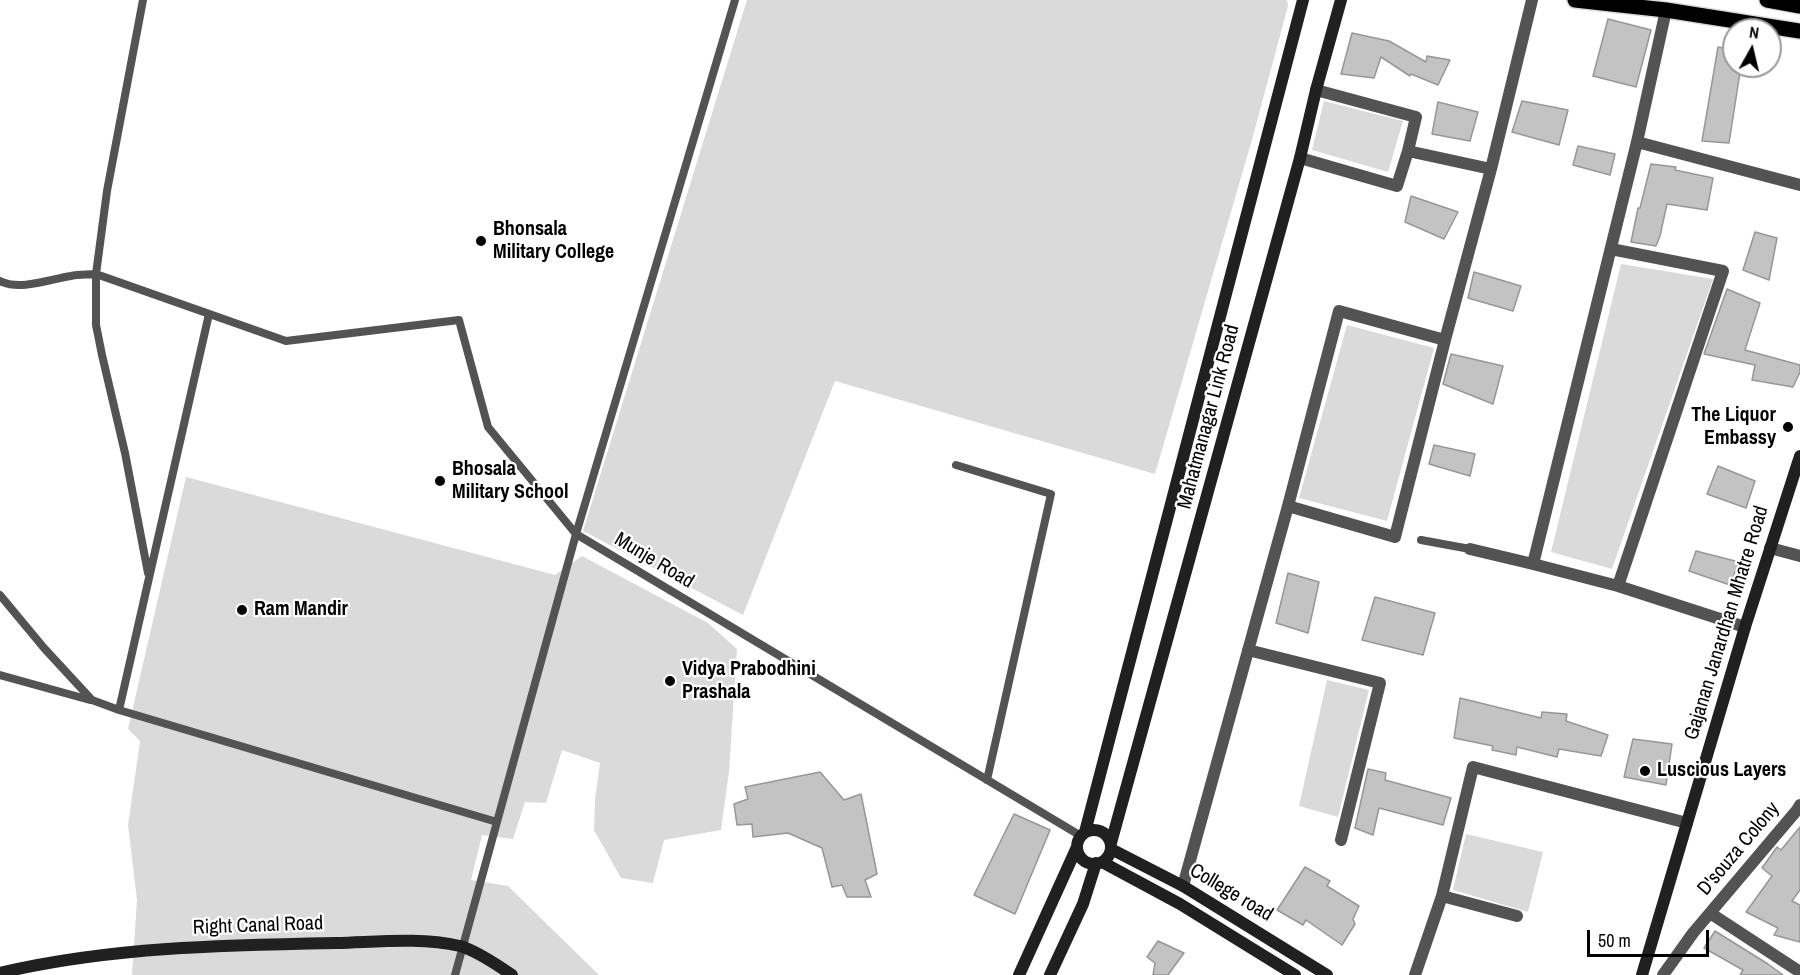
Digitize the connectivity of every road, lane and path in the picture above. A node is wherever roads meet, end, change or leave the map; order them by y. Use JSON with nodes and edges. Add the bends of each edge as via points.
{"nodes":[{"id":1,"x":143,"y":0,"type":"edge"},
{"id":2,"x":735,"y":0,"type":"edge"},
{"id":3,"x":1304,"y":0,"type":"edge"},
{"id":4,"x":1341,"y":0,"type":"edge"},
{"id":5,"x":1532,"y":0,"type":"edge"},
{"id":6,"x":1575,"y":0,"type":"edge"},
{"id":7,"x":1767,"y":0,"type":"edge"},
{"id":8,"x":1800,"y":6,"type":"edge"},
{"id":9,"x":1666,"y":10,"type":"junction"},
{"id":10,"x":1800,"y":31,"type":"edge"},
{"id":11,"x":1316,"y":90,"type":"junction"},
{"id":12,"x":1637,"y":142,"type":"junction"},
{"id":13,"x":1408,"y":151,"type":"junction"},
{"id":14,"x":1300,"y":158,"type":"junction"},
{"id":15,"x":1491,"y":169,"type":"junction"},
{"id":16,"x":1800,"y":185,"type":"edge"},
{"id":17,"x":1611,"y":249,"type":"junction"},
{"id":18,"x":96,"y":274,"type":"junction"},
{"id":19,"x":0,"y":281,"type":"edge"},
{"id":20,"x":209,"y":314,"type":"junction"},
{"id":21,"x":1445,"y":340,"type":"junction"},
{"id":22,"x":1800,"y":456,"type":"edge"},
{"id":23,"x":956,"y":465,"type":"dead end"},
{"id":24,"x":1288,"y":506,"type":"junction"},
{"id":25,"x":576,"y":534,"type":"junction"},
{"id":26,"x":1421,"y":540,"type":"dead end"},
{"id":27,"x":1770,"y":548,"type":"junction"},
{"id":28,"x":1470,"y":549,"type":"joint"},
{"id":29,"x":1800,"y":556,"type":"edge"},
{"id":30,"x":1533,"y":564,"type":"junction"},
{"id":31,"x":149,"y":578,"type":"junction"},
{"id":32,"x":1618,"y":586,"type":"junction"},
{"id":33,"x":0,"y":596,"type":"edge"},
{"id":34,"x":1745,"y":627,"type":"junction"},
{"id":35,"x":1248,"y":650,"type":"junction"},
{"id":36,"x":0,"y":675,"type":"edge"},
{"id":37,"x":92,"y":700,"type":"junction"},
{"id":38,"x":119,"y":710,"type":"junction"},
{"id":39,"x":987,"y":780,"type":"junction"},
{"id":40,"x":1800,"y":805,"type":"edge"},
{"id":41,"x":497,"y":822,"type":"junction"},
{"id":42,"x":1687,"y":823,"type":"junction"},
{"id":43,"x":1081,"y":838,"type":"junction"},
{"id":44,"x":1341,"y":840,"type":"dead end"},
{"id":45,"x":1111,"y":846,"type":"junction"},
{"id":46,"x":1099,"y":863,"type":"junction"},
{"id":47,"x":1184,"y":886,"type":"junction"},
{"id":48,"x":1442,"y":896,"type":"junction"},
{"id":49,"x":1710,"y":913,"type":"junction"},
{"id":50,"x":1517,"y":916,"type":"dead end"},
{"id":51,"x":463,"y":947,"type":"junction"},
{"id":52,"x":1800,"y":972,"type":"edge"},
{"id":53,"x":0,"y":973,"type":"edge"},
{"id":54,"x":455,"y":975,"type":"edge"},
{"id":55,"x":512,"y":975,"type":"edge"},
{"id":56,"x":1019,"y":975,"type":"edge"},
{"id":57,"x":1050,"y":975,"type":"edge"},
{"id":58,"x":1295,"y":975,"type":"edge"},
{"id":59,"x":1327,"y":975,"type":"edge"},
{"id":60,"x":1415,"y":975,"type":"edge"},
{"id":61,"x":1642,"y":975,"type":"edge"},
{"id":62,"x":1663,"y":975,"type":"edge"}],
"edges":[{"from":1,"to":18,"type":"lane","via":[[107,191]]},
{"from":2,"to":25,"type":"lane"},
{"from":3,"to":43,"type":"main road","name":"Mahatmanagar Link Road"},
{"from":4,"to":11,"type":"main road","name":"Mahatmanagar Link Road"},
{"from":5,"to":15,"type":"street"},
{"from":6,"to":9,"type":"main road"},
{"from":7,"to":8,"type":"main road"},
{"from":9,"to":10,"type":"main road"},
{"from":9,"to":12,"type":"street"},
{"from":11,"to":13,"type":"street","via":[[1416,117]]},
{"from":11,"to":14,"type":"main road","name":"Mahatmanagar Link Road"},
{"from":12,"to":16,"type":"street"},
{"from":12,"to":17,"type":"street"},
{"from":13,"to":14,"type":"street","via":[[1397,186]]},
{"from":13,"to":15,"type":"street"},
{"from":14,"to":45,"type":"main road","name":"Mahatmanagar Link Road"},
{"from":15,"to":21,"type":"street"},
{"from":17,"to":30,"type":"street"},
{"from":17,"to":32,"type":"street","via":[[1724,271]]},
{"from":18,"to":19,"type":"lane","via":[[72,275],[44,283]]},
{"from":18,"to":20,"type":"lane"},
{"from":18,"to":31,"type":"lane","via":[[96,325]]},
{"from":20,"to":25,"type":"lane","name":"Munje Road","via":[[286,341],[459,320],[488,427]]},
{"from":20,"to":31,"type":"lane"},
{"from":21,"to":24,"type":"street","via":[[1339,311]]},
{"from":21,"to":24,"type":"street","via":[[1395,537]]},
{"from":22,"to":27,"type":"main road","name":"Gajanan Janardhan Mhatre Road"},
{"from":23,"to":39,"type":"lane","via":[[1051,494]]},
{"from":24,"to":35,"type":"street"},
{"from":25,"to":39,"type":"lane","name":"Munje Road"},
{"from":25,"to":41,"type":"lane"},
{"from":26,"to":28,"type":"lane"},
{"from":27,"to":29,"type":"street"},
{"from":27,"to":34,"type":"main road","name":"Gajanan Janardhan Mhatre Road"},
{"from":28,"to":30,"type":"street"},
{"from":30,"to":32,"type":"street"},
{"from":31,"to":38,"type":"lane"},
{"from":32,"to":34,"type":"street"},
{"from":33,"to":37,"type":"lane"},
{"from":34,"to":42,"type":"main road","name":"Gajanan Janardhan Mhatre Road"},
{"from":35,"to":44,"type":"street","via":[[1380,683]]},
{"from":35,"to":47,"type":"street"},
{"from":36,"to":37,"type":"lane"},
{"from":37,"to":38,"type":"lane"},
{"from":38,"to":41,"type":"lane"},
{"from":39,"to":43,"type":"lane","name":"Munje Road"},
{"from":40,"to":49,"type":"street","name":"D'souza Colony"},
{"from":41,"to":51,"type":"lane"},
{"from":42,"to":48,"type":"street","via":[[1473,768]]},
{"from":42,"to":61,"type":"main road","name":"Gajanan Janardhan Mhatre Road"},
{"from":43,"to":45,"type":"main road","via":[[1090,830],[1101,831]]},
{"from":43,"to":46,"type":"main road","via":[[1081,857]]},
{"from":43,"to":56,"type":"main road","name":"Mahatmanagar Link Road"},
{"from":45,"to":46,"type":"main road","via":[[1107,858]]},
{"from":45,"to":47,"type":"main road","name":"College road"},
{"from":46,"to":57,"type":"main road"},
{"from":46,"to":58,"type":"main road","name":"College road","via":[[1180,904]]},
{"from":47,"to":59,"type":"main road","name":"College road"},
{"from":48,"to":50,"type":"street"},
{"from":48,"to":60,"type":"street"},
{"from":49,"to":52,"type":"street"},
{"from":49,"to":62,"type":"street","name":"D'souza Colony"},
{"from":51,"to":53,"type":"main road","name":"Right Canal Road","via":[[432,941],[190,948],[132,952]]},
{"from":51,"to":54,"type":"lane"},
{"from":51,"to":55,"type":"main road","name":"Right Canal Road"}]}
